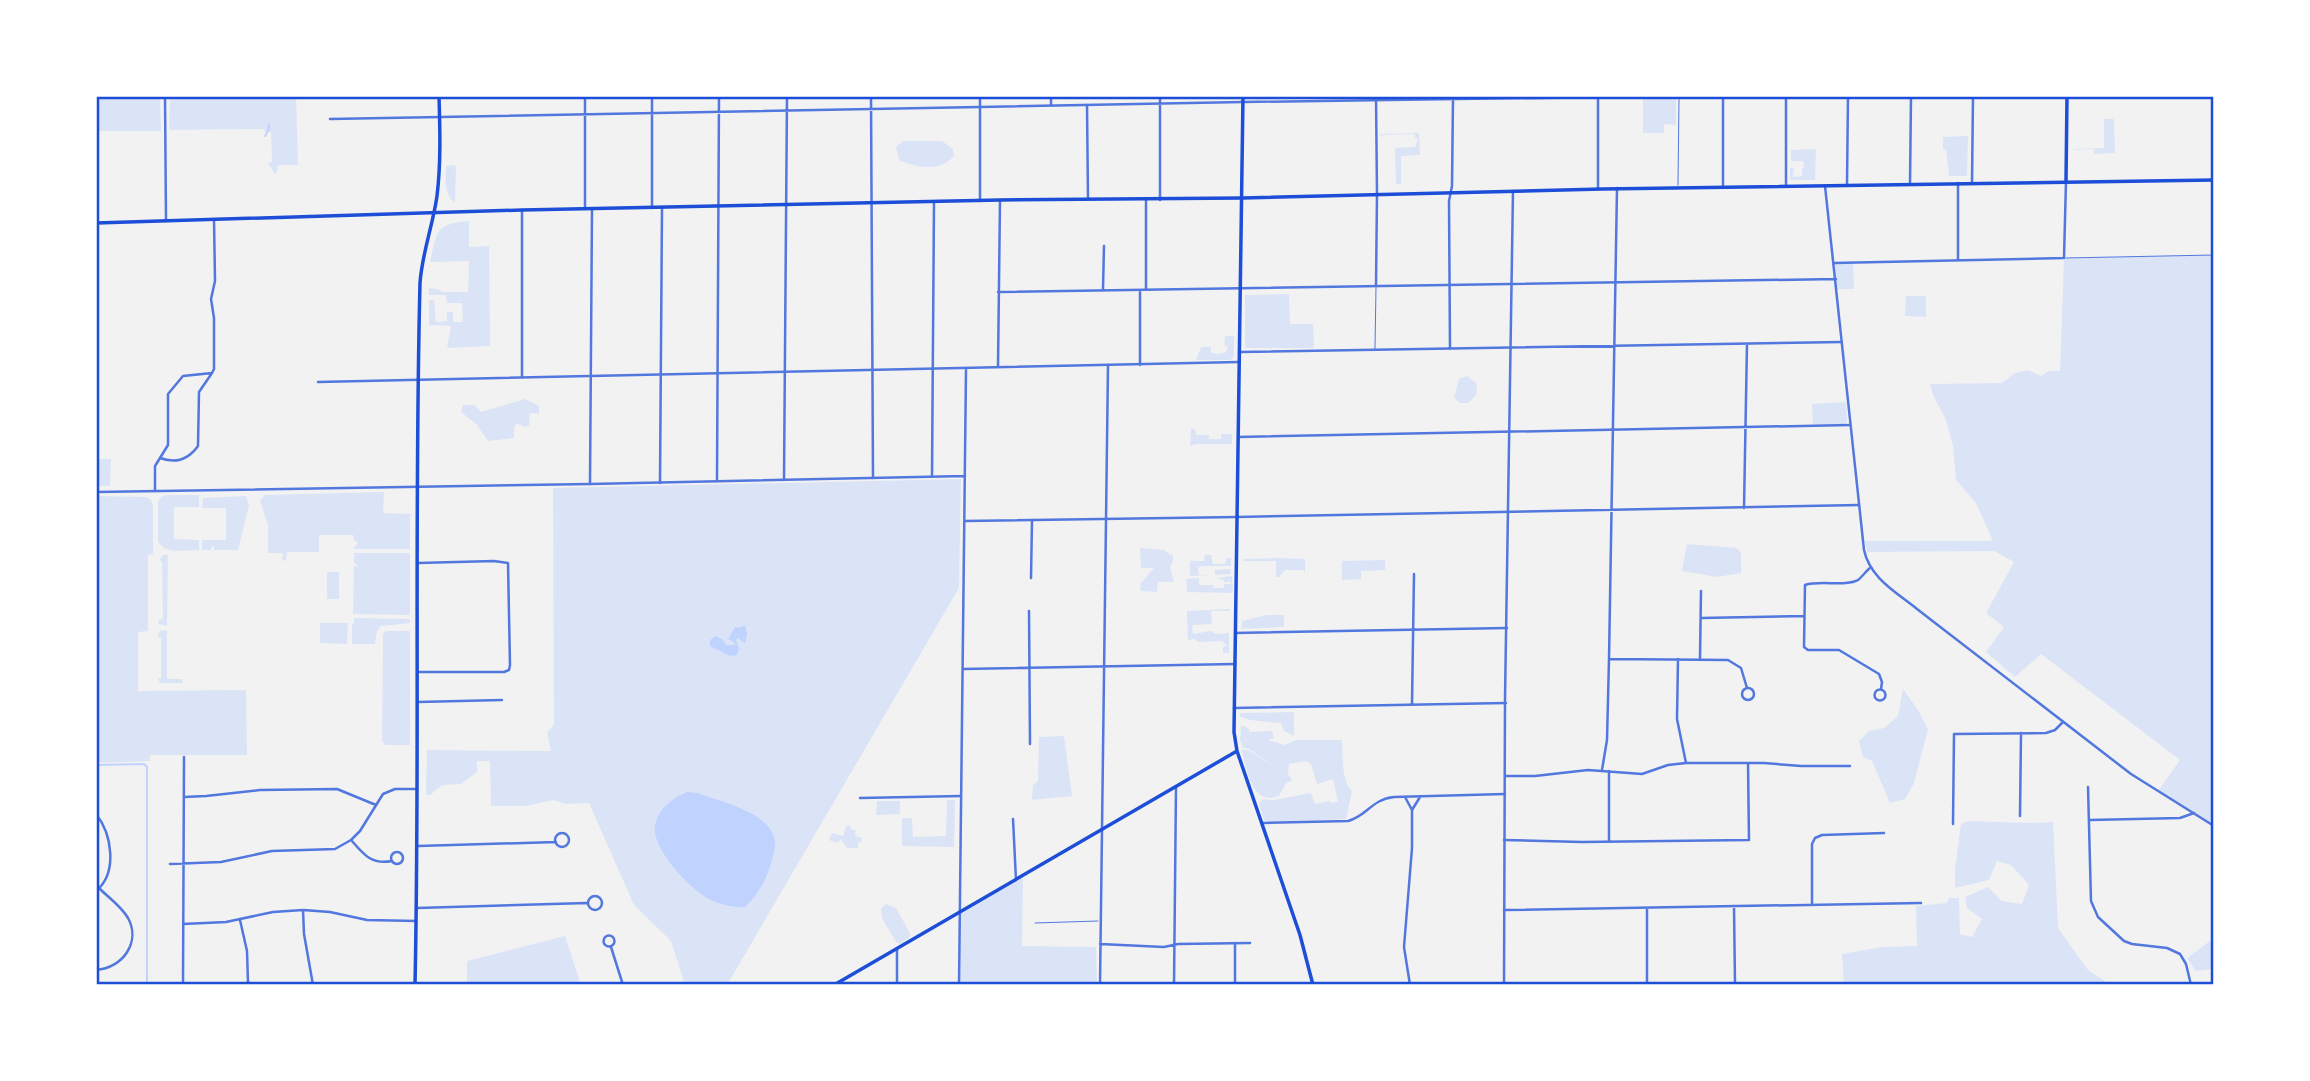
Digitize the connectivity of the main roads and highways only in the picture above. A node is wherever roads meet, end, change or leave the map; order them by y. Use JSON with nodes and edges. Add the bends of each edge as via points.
{"nodes":[{"id":1,"x":439,"y":96,"type":"edge"},
{"id":2,"x":2067,"y":96,"type":"edge"},
{"id":3,"x":1243,"y":99,"type":"edge"},
{"id":4,"x":2214,"y":180,"type":"edge"},
{"id":5,"x":2066,"y":181,"type":"junction"},
{"id":6,"x":1242,"y":198,"type":"junction"},
{"id":7,"x":433,"y":214,"type":"junction"},
{"id":8,"x":96,"y":223,"type":"edge"},
{"id":9,"x":1237,"y":751,"type":"junction"},
{"id":10,"x":415,"y":985,"type":"edge"},
{"id":11,"x":834,"y":985,"type":"edge"},
{"id":12,"x":1313,"y":985,"type":"edge"}],
"edges":[{"from":1,"to":7,"type":"main road","via":[[440,164]]},
{"from":2,"to":5,"type":"main road"},
{"from":3,"to":6,"type":"main road"},
{"from":4,"to":5,"type":"main road"},
{"from":5,"to":6,"type":"main road"},
{"from":6,"to":7,"type":"main road"},
{"from":6,"to":9,"type":"main road"},
{"from":7,"to":8,"type":"main road"},
{"from":7,"to":10,"type":"main road","via":[[421,268],[417,380]]},
{"from":9,"to":11,"type":"main road"},
{"from":9,"to":12,"type":"main road"}]}
